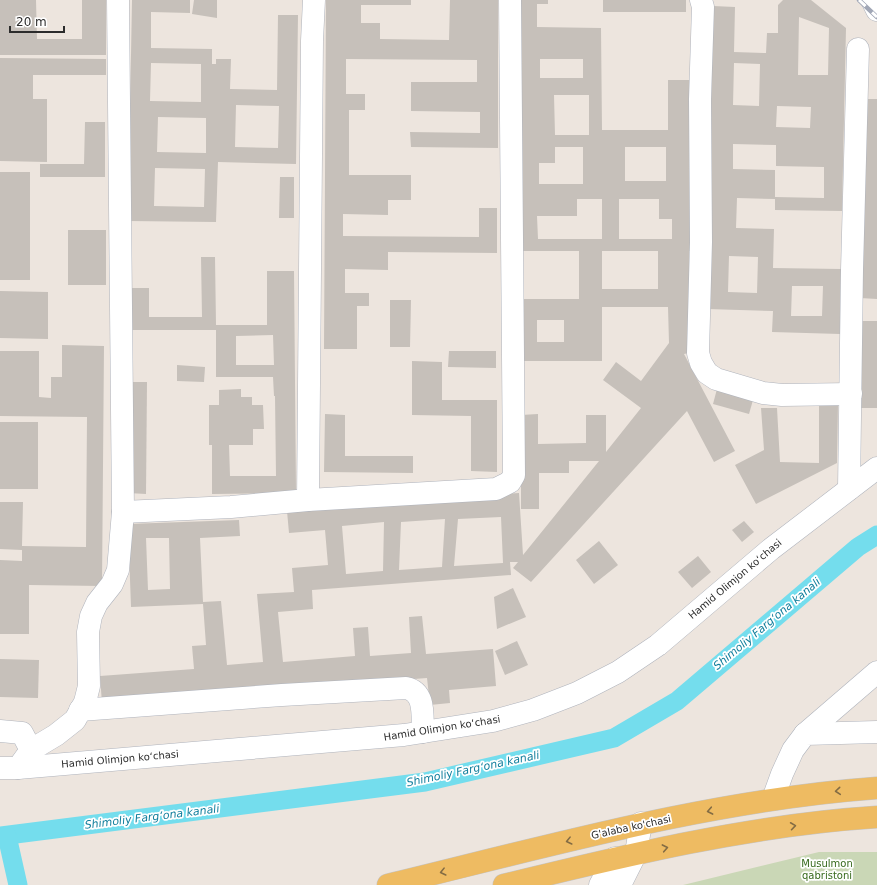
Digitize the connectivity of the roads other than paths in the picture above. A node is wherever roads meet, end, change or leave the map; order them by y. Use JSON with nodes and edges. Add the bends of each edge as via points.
{"nodes":[{"id":1,"x":118,"y":0,"type":"edge"},
{"id":2,"x":314,"y":0,"type":"edge"},
{"id":3,"x":510,"y":0,"type":"edge"},
{"id":4,"x":701,"y":0,"type":"edge"},
{"id":5,"x":872,"y":0,"type":"edge"},
{"id":6,"x":877,"y":10,"type":"edge"},
{"id":7,"x":858,"y":49,"type":"dead end"},
{"id":8,"x":851,"y":394,"type":"junction"},
{"id":9,"x":877,"y":468,"type":"edge"},
{"id":10,"x":849,"y":489,"type":"junction"},
{"id":11,"x":308,"y":500,"type":"junction"},
{"id":12,"x":123,"y":512,"type":"junction"},
{"id":13,"x":877,"y":672,"type":"edge"},
{"id":14,"x":80,"y":710,"type":"junction"},
{"id":15,"x":0,"y":731,"type":"edge"},
{"id":16,"x":423,"y":732,"type":"junction"},
{"id":17,"x":877,"y":732,"type":"edge"},
{"id":18,"x":805,"y":734,"type":"junction"},
{"id":19,"x":31,"y":750,"type":"junction"},
{"id":20,"x":9,"y":768,"type":"edge"},
{"id":21,"x":877,"y":788,"type":"edge"},
{"id":22,"x":773,"y":799,"type":"junction"},
{"id":23,"x":877,"y":817,"type":"edge"},
{"id":24,"x":641,"y":823,"type":"junction"},
{"id":25,"x":636,"y":853,"type":"junction"},
{"id":26,"x":614,"y":858,"type":"junction"},
{"id":27,"x":388,"y":885,"type":"edge"},
{"id":28,"x":504,"y":885,"type":"edge"},
{"id":29,"x":600,"y":885,"type":"edge"},
{"id":30,"x":620,"y":885,"type":"edge"}],
"edges":[{"from":1,"to":12,"type":"street"},
{"from":2,"to":11,"type":"street"},
{"from":3,"to":11,"type":"street","via":[[514,475],[510,482],[496,489]]},
{"from":4,"to":8,"type":"street","via":[[703,7],[698,353],[701,363],[716,379],[763,393]]},
{"from":5,"to":6,"type":"street"},
{"from":7,"to":8,"type":"street"},
{"from":8,"to":10,"type":"street"},
{"from":9,"to":10,"type":"street","name":"Hamid Olimjon koʻchasi"},
{"from":10,"to":16,"type":"street","name":"Hamid Olimjon koʻchasi","via":[[771,549],[658,645],[618,672],[577,693],[533,710],[493,721]]},
{"from":11,"to":12,"type":"street"},
{"from":12,"to":14,"type":"street","via":[[118,570],[91,616],[88,632],[89,686]]},
{"from":13,"to":18,"type":"street"},
{"from":14,"to":16,"type":"street","via":[[406,688],[414,689],[421,701]]},
{"from":14,"to":19,"type":"street","via":[[75,720]]},
{"from":15,"to":19,"type":"street","via":[[22,732]]},
{"from":16,"to":20,"type":"street","name":"Hamid Olimjon koʻchasi"},
{"from":17,"to":18,"type":"street"},
{"from":18,"to":22,"type":"street","via":[[793,750]]},
{"from":19,"to":20,"type":"street"},
{"from":21,"to":22,"type":"main road","name":"G'alaba ko'chasi","one_way":true},
{"from":22,"to":24,"type":"main road","name":"G'alaba ko'chasi","one_way":true},
{"from":25,"to":23,"type":"main road","one_way":true,"via":[[749,832]]},
{"from":24,"to":25,"type":"street"},
{"from":24,"to":27,"type":"main road","name":"G'alaba ko'chasi","one_way":true},
{"from":25,"to":26,"type":"main road"},
{"from":25,"to":30,"type":"street"},
{"from":26,"to":28,"type":"main road"},
{"from":26,"to":29,"type":"street"}]}
